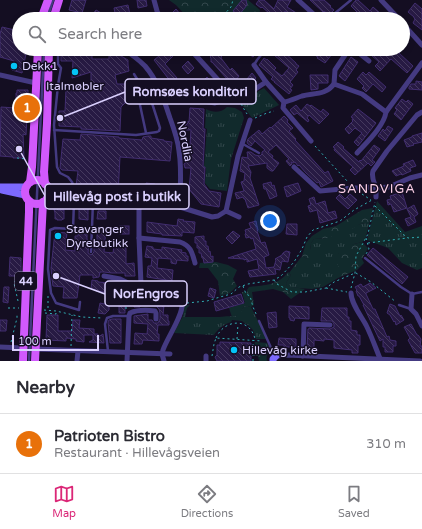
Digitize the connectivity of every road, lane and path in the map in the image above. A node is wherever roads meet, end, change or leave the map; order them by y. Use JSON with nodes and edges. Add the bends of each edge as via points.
{"nodes":[{"id":1,"x":48,"y":0,"type":"edge"},
{"id":2,"x":53,"y":0,"type":"edge"},
{"id":3,"x":59,"y":0,"type":"edge"},
{"id":4,"x":154,"y":0,"type":"edge"},
{"id":5,"x":233,"y":0,"type":"edge"},
{"id":6,"x":298,"y":0,"type":"edge"},
{"id":7,"x":351,"y":0,"type":"edge"},
{"id":8,"x":381,"y":0,"type":"edge"},
{"id":9,"x":44,"y":12,"type":"edge"},
{"id":10,"x":49,"y":12,"type":"edge"},
{"id":11,"x":60,"y":12,"type":"edge"},
{"id":12,"x":157,"y":12,"type":"edge"},
{"id":13,"x":226,"y":12,"type":"edge"},
{"id":14,"x":311,"y":12,"type":"edge"},
{"id":15,"x":336,"y":12,"type":"edge"},
{"id":16,"x":392,"y":12,"type":"edge"},
{"id":17,"x":410,"y":32,"type":"edge"},
{"id":18,"x":422,"y":45,"type":"edge"},
{"id":19,"x":38,"y":56,"type":"edge"},
{"id":20,"x":44,"y":56,"type":"edge"},
{"id":21,"x":49,"y":56,"type":"edge"},
{"id":22,"x":58,"y":56,"type":"edge"},
{"id":23,"x":133,"y":56,"type":"edge"},
{"id":24,"x":197,"y":56,"type":"edge"},
{"id":25,"x":260,"y":56,"type":"edge"},
{"id":26,"x":344,"y":56,"type":"edge"},
{"id":27,"x":363,"y":56,"type":"edge"},
{"id":28,"x":369,"y":61,"type":"dead end"},
{"id":29,"x":422,"y":63,"type":"edge"},
{"id":30,"x":254,"y":65,"type":"joint"},
{"id":31,"x":134,"y":74,"type":"dead end"},
{"id":32,"x":0,"y":75,"type":"edge"},
{"id":33,"x":266,"y":82,"type":"junction"},
{"id":34,"x":36,"y":83,"type":"junction"},
{"id":35,"x":334,"y":84,"type":"junction"},
{"id":36,"x":48,"y":85,"type":"junction"},
{"id":37,"x":58,"y":85,"type":"junction"},
{"id":38,"x":229,"y":93,"type":"junction"},
{"id":39,"x":149,"y":98,"type":"junction"},
{"id":40,"x":236,"y":99,"type":"junction"},
{"id":41,"x":165,"y":101,"type":"junction"},
{"id":42,"x":284,"y":102,"type":"junction"},
{"id":43,"x":274,"y":111,"type":"dead end"},
{"id":44,"x":386,"y":112,"type":"junction"},
{"id":45,"x":422,"y":112,"type":"edge"},
{"id":46,"x":250,"y":120,"type":"junction"},
{"id":47,"x":54,"y":130,"type":"junction"},
{"id":48,"x":146,"y":133,"type":"junction"},
{"id":49,"x":311,"y":141,"type":"joint"},
{"id":50,"x":242,"y":144,"type":"junction"},
{"id":51,"x":259,"y":153,"type":"dead end"},
{"id":52,"x":357,"y":154,"type":"dead end"},
{"id":53,"x":17,"y":158,"type":"dead end"},
{"id":54,"x":28,"y":160,"type":"dead end"},
{"id":55,"x":294,"y":167,"type":"dead end"},
{"id":56,"x":422,"y":175,"type":"edge"},
{"id":57,"x":47,"y":186,"type":"junction"},
{"id":58,"x":354,"y":188,"type":"junction"},
{"id":59,"x":376,"y":188,"type":"junction"},
{"id":60,"x":0,"y":189,"type":"edge"},
{"id":61,"x":34,"y":194,"type":"junction"},
{"id":62,"x":374,"y":199,"type":"junction"},
{"id":63,"x":75,"y":200,"type":"junction"},
{"id":64,"x":93,"y":201,"type":"junction"},
{"id":65,"x":139,"y":203,"type":"junction"},
{"id":66,"x":375,"y":206,"type":"junction"},
{"id":67,"x":180,"y":207,"type":"junction"},
{"id":68,"x":226,"y":212,"type":"junction"},
{"id":69,"x":239,"y":217,"type":"dead end"},
{"id":70,"x":422,"y":236,"type":"edge"},
{"id":71,"x":139,"y":238,"type":"junction"},
{"id":72,"x":366,"y":238,"type":"junction"},
{"id":73,"x":408,"y":238,"type":"junction"},
{"id":74,"x":368,"y":243,"type":"junction"},
{"id":75,"x":91,"y":252,"type":"dead end"},
{"id":76,"x":365,"y":258,"type":"joint"},
{"id":77,"x":195,"y":263,"type":"dead end"},
{"id":78,"x":43,"y":268,"type":"junction"},
{"id":79,"x":355,"y":273,"type":"junction"},
{"id":80,"x":104,"y":276,"type":"dead end"},
{"id":81,"x":22,"y":280,"type":"dead end"},
{"id":82,"x":274,"y":280,"type":"junction"},
{"id":83,"x":127,"y":283,"type":"junction"},
{"id":84,"x":141,"y":284,"type":"junction"},
{"id":85,"x":243,"y":286,"type":"junction"},
{"id":86,"x":326,"y":288,"type":"junction"},
{"id":87,"x":422,"y":292,"type":"edge"},
{"id":88,"x":351,"y":293,"type":"junction"},
{"id":89,"x":412,"y":294,"type":"junction"},
{"id":90,"x":80,"y":302,"type":"dead end"},
{"id":91,"x":182,"y":304,"type":"junction"},
{"id":92,"x":399,"y":305,"type":"joint"},
{"id":93,"x":8,"y":308,"type":"dead end"},
{"id":94,"x":411,"y":309,"type":"junction"},
{"id":95,"x":44,"y":310,"type":"dead end"},
{"id":96,"x":56,"y":311,"type":"junction"},
{"id":97,"x":17,"y":313,"type":"dead end"},
{"id":98,"x":41,"y":313,"type":"dead end"},
{"id":99,"x":72,"y":314,"type":"junction"},
{"id":100,"x":129,"y":315,"type":"junction"},
{"id":101,"x":107,"y":318,"type":"junction"},
{"id":102,"x":156,"y":319,"type":"dead end"},
{"id":103,"x":259,"y":321,"type":"joint"},
{"id":104,"x":238,"y":323,"type":"junction"},
{"id":105,"x":330,"y":325,"type":"dead end"},
{"id":106,"x":422,"y":326,"type":"edge"},
{"id":107,"x":216,"y":338,"type":"junction"},
{"id":108,"x":237,"y":339,"type":"junction"},
{"id":109,"x":254,"y":340,"type":"junction"},
{"id":110,"x":268,"y":341,"type":"junction"},
{"id":111,"x":11,"y":343,"type":"dead end"},
{"id":112,"x":71,"y":346,"type":"dead end"},
{"id":113,"x":0,"y":347,"type":"edge"},
{"id":114,"x":23,"y":348,"type":"junction"},
{"id":115,"x":36,"y":349,"type":"junction"},
{"id":116,"x":78,"y":351,"type":"junction"},
{"id":117,"x":108,"y":352,"type":"junction"},
{"id":118,"x":128,"y":353,"type":"junction"},
{"id":119,"x":162,"y":354,"type":"junction"},
{"id":120,"x":170,"y":354,"type":"dead end"},
{"id":121,"x":303,"y":356,"type":"junction"},
{"id":122,"x":208,"y":358,"type":"edge"},
{"id":123,"x":274,"y":358,"type":"edge"},
{"id":124,"x":335,"y":359,"type":"edge"},
{"id":125,"x":381,"y":360,"type":"edge"},
{"id":126,"x":23,"y":361,"type":"edge"},
{"id":127,"x":29,"y":361,"type":"edge"},
{"id":128,"x":35,"y":361,"type":"edge"},
{"id":129,"x":77,"y":361,"type":"edge"},
{"id":130,"x":127,"y":361,"type":"edge"},
{"id":131,"x":164,"y":361,"type":"edge"},
{"id":132,"x":253,"y":361,"type":"edge"},
{"id":133,"x":420,"y":361,"type":"edge"}],
"edges":[{"from":1,"to":9,"type":"main road"},
{"from":2,"to":10,"type":"lane"},
{"from":3,"to":11,"type":"main road"},
{"from":4,"to":12,"type":"street"},
{"from":5,"to":13,"type":"path"},
{"from":6,"to":14,"type":"street"},
{"from":7,"to":15,"type":"lane"},
{"from":8,"to":16,"type":"street"},
{"from":17,"to":18,"type":"street"},
{"from":19,"to":34,"type":"main road","number":"44"},
{"from":20,"to":61,"type":"lane"},
{"from":21,"to":36,"type":"main road","number":"44"},
{"from":22,"to":37,"type":"lane","via":[[61,68]]},
{"from":23,"to":41,"type":"street","name":"Nordlia","via":[[145,66]]},
{"from":24,"to":38,"type":"street"},
{"from":25,"to":30,"type":"lane"},
{"from":26,"to":35,"type":"street","via":[[334,70]]},
{"from":27,"to":28,"type":"street"},
{"from":29,"to":44,"type":"street"},
{"from":30,"to":33,"type":"street"},
{"from":31,"to":39,"type":"lane"},
{"from":32,"to":34,"type":"street"},
{"from":33,"to":40,"type":"street"},
{"from":33,"to":42,"type":"street"},
{"from":34,"to":61,"type":"main road","number":"44","via":[[32,167]]},
{"from":35,"to":42,"type":"street","via":[[324,92]]},
{"from":35,"to":44,"type":"street","via":[[362,94]]},
{"from":36,"to":37,"type":"lane"},
{"from":36,"to":57,"type":"main road","number":"44","via":[[44,172]]},
{"from":37,"to":47,"type":"lane"},
{"from":38,"to":40,"type":"street"},
{"from":38,"to":41,"type":"street","via":[[215,103],[183,97]]},
{"from":39,"to":48,"type":"lane","via":[[142,99],[140,105]]},
{"from":39,"to":48,"type":"lane","via":[[160,128],[157,132]]},
{"from":40,"to":46,"type":"path"},
{"from":41,"to":67,"type":"street","name":"Nordlia","via":[[179,151]]},
{"from":42,"to":49,"type":"street","via":[[283,108]]},
{"from":43,"to":46,"type":"path"},
{"from":44,"to":52,"type":"street","via":[[381,124]]},
{"from":45,"to":59,"type":"street","via":[[395,141],[373,171]]},
{"from":46,"to":50,"type":"street"},
{"from":47,"to":48,"type":"lane"},
{"from":47,"to":63,"type":"lane","via":[[57,167],[60,173],[72,182]]},
{"from":49,"to":58,"type":"path"},
{"from":50,"to":51,"type":"lane"},
{"from":50,"to":68,"type":"street"},
{"from":53,"to":54,"type":"path"},
{"from":55,"to":58,"type":"street","via":[[320,191]]},
{"from":56,"to":59,"type":"street","via":[[389,187]]},
{"from":57,"to":61,"type":"main road","via":[[42,181]]},
{"from":57,"to":61,"type":"main road","number":"44","via":[[48,198]]},
{"from":57,"to":63,"type":"street"},
{"from":58,"to":59,"type":"street"},
{"from":58,"to":62,"type":"path","via":[[364,197]]},
{"from":59,"to":62,"type":"street"},
{"from":60,"to":61,"type":"street"},
{"from":61,"to":63,"type":"street","via":[[60,202]]},
{"from":61,"to":78,"type":"main road","number":"44"},
{"from":61,"to":114,"type":"main road","number":"44","via":[[30,212]]},
{"from":61,"to":127,"type":"lane"},
{"from":62,"to":66,"type":"path"},
{"from":62,"to":82,"type":"path","via":[[340,221],[313,230],[294,262]]},
{"from":63,"to":64,"type":"street"},
{"from":63,"to":78,"type":"lane","via":[[73,229],[50,230]]},
{"from":64,"to":65,"type":"street"},
{"from":64,"to":75,"type":"lane"},
{"from":65,"to":67,"type":"street"},
{"from":65,"to":71,"type":"street"},
{"from":66,"to":72,"type":"path"},
{"from":66,"to":73,"type":"path"},
{"from":67,"to":68,"type":"street","via":[[212,217]]},
{"from":68,"to":69,"type":"street"},
{"from":70,"to":73,"type":"path"},
{"from":71,"to":77,"type":"street","via":[[186,244]]},
{"from":71,"to":84,"type":"street"},
{"from":72,"to":74,"type":"path"},
{"from":72,"to":79,"type":"path","via":[[356,256]]},
{"from":73,"to":74,"type":"path"},
{"from":74,"to":76,"type":"path","via":[[369,249]]},
{"from":76,"to":89,"type":"lane"},
{"from":78,"to":90,"type":"lane","via":[[56,303],[79,310]]},
{"from":78,"to":115,"type":"main road","number":"44"},
{"from":79,"to":86,"type":"path"},
{"from":79,"to":88,"type":"path"},
{"from":79,"to":92,"type":"path","via":[[371,282]]},
{"from":80,"to":83,"type":"street"},
{"from":81,"to":93,"type":"path","via":[[14,283],[17,308]]},
{"from":82,"to":85,"type":"path"},
{"from":82,"to":86,"type":"path","via":[[292,292]]},
{"from":83,"to":84,"type":"street"},
{"from":83,"to":100,"type":"path","via":[[126,312]]},
{"from":84,"to":91,"type":"street","via":[[171,287],[178,294]]},
{"from":85,"to":91,"type":"path","via":[[220,298]]},
{"from":85,"to":103,"type":"path","via":[[246,294],[250,296]]},
{"from":86,"to":88,"type":"path"},
{"from":87,"to":89,"type":"lane"},
{"from":88,"to":125,"type":"street","via":[[350,296]]},
{"from":89,"to":94,"type":"street"},
{"from":91,"to":119,"type":"street"},
{"from":92,"to":94,"type":"lane"},
{"from":94,"to":106,"type":"street"},
{"from":95,"to":96,"type":"path"},
{"from":96,"to":98,"type":"path","via":[[56,314]]},
{"from":96,"to":99,"type":"path"},
{"from":97,"to":111,"type":"path"},
{"from":99,"to":101,"type":"path"},
{"from":99,"to":112,"type":"path"},
{"from":100,"to":101,"type":"lane"},
{"from":100,"to":102,"type":"street","via":[[134,311],[155,311]]},
{"from":100,"to":118,"type":"street"},
{"from":101,"to":117,"type":"lane","via":[[105,324]]},
{"from":103,"to":110,"type":"lane"},
{"from":104,"to":107,"type":"path","via":[[225,326]]},
{"from":104,"to":108,"type":"path"},
{"from":104,"to":109,"type":"path","via":[[250,329]]},
{"from":105,"to":121,"type":"street","via":[[304,324]]},
{"from":107,"to":108,"type":"path"},
{"from":107,"to":122,"type":"path"},
{"from":108,"to":109,"type":"path"},
{"from":109,"to":110,"type":"path"},
{"from":109,"to":132,"type":"path"},
{"from":110,"to":123,"type":"lane"},
{"from":113,"to":114,"type":"street"},
{"from":114,"to":126,"type":"main road","number":"44"},
{"from":115,"to":116,"type":"street"},
{"from":115,"to":128,"type":"main road","number":"44"},
{"from":116,"to":117,"type":"street"},
{"from":116,"to":129,"type":"street"},
{"from":117,"to":118,"type":"street"},
{"from":118,"to":119,"type":"street"},
{"from":118,"to":130,"type":"street"},
{"from":119,"to":120,"type":"street"},
{"from":119,"to":131,"type":"street"},
{"from":121,"to":123,"type":"street","via":[[287,355]]},
{"from":121,"to":124,"type":"street"},
{"from":124,"to":125,"type":"street"},
{"from":125,"to":133,"type":"street"}]}
